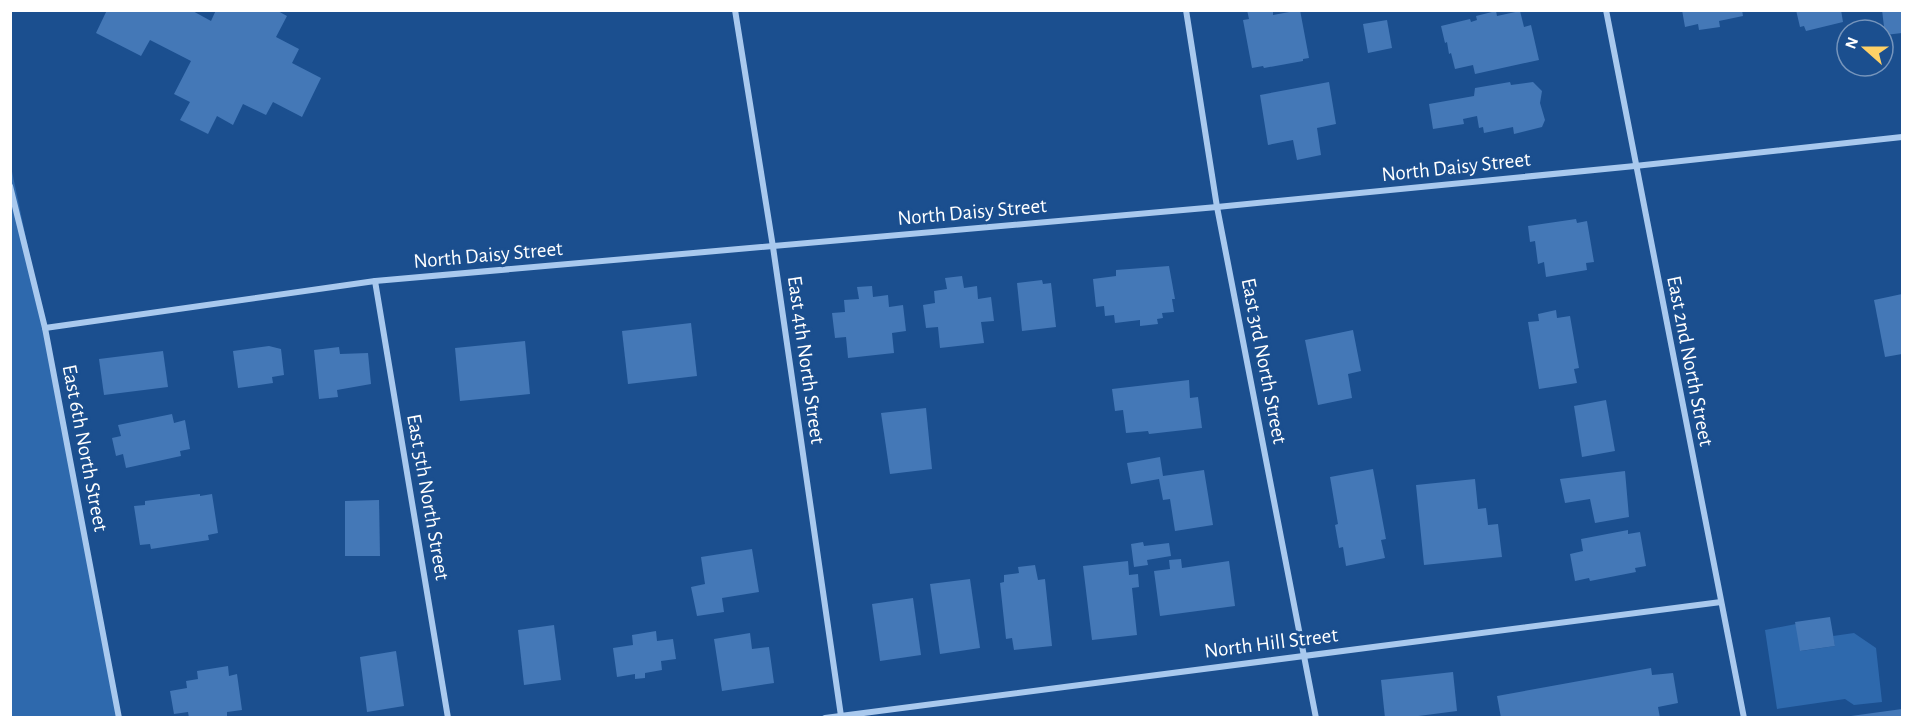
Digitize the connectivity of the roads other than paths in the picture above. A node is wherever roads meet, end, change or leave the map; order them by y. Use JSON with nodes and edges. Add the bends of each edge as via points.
{"nodes":[{"id":1,"x":735,"y":10,"type":"edge"},
{"id":2,"x":1186,"y":10,"type":"edge"},
{"id":3,"x":1606,"y":10,"type":"edge"},
{"id":4,"x":1902,"y":137,"type":"edge"},
{"id":5,"x":1635,"y":166,"type":"junction"},
{"id":6,"x":10,"y":186,"type":"edge"},
{"id":7,"x":1217,"y":207,"type":"junction"},
{"id":8,"x":773,"y":247,"type":"junction"},
{"id":9,"x":375,"y":281,"type":"junction"},
{"id":10,"x":45,"y":328,"type":"junction"},
{"id":11,"x":1721,"y":602,"type":"junction"},
{"id":12,"x":1304,"y":656,"type":"junction"},
{"id":13,"x":841,"y":716,"type":"junction"},
{"id":14,"x":119,"y":717,"type":"edge"},
{"id":15,"x":448,"y":717,"type":"edge"},
{"id":16,"x":825,"y":717,"type":"edge"},
{"id":17,"x":1316,"y":717,"type":"edge"},
{"id":18,"x":1744,"y":717,"type":"edge"}],
"edges":[{"from":1,"to":8,"type":"street","name":"East 4th North Street"},
{"from":2,"to":7,"type":"street","name":"East 3rd North Street"},
{"from":3,"to":5,"type":"street","name":"East 2nd North Street"},
{"from":4,"to":5,"type":"street","name":"North Daisy Street"},
{"from":5,"to":7,"type":"street","name":"North Daisy Street"},
{"from":5,"to":11,"type":"street","name":"East 2nd North Street"},
{"from":6,"to":10,"type":"street","name":"East 6th North Street"},
{"from":7,"to":8,"type":"street","name":"North Daisy Street"},
{"from":7,"to":12,"type":"street","name":"East 3rd North Street"},
{"from":8,"to":9,"type":"street","name":"North Daisy Street"},
{"from":8,"to":13,"type":"street","name":"East 4th North Street"},
{"from":9,"to":10,"type":"street","name":"North Daisy Street"},
{"from":9,"to":15,"type":"street","name":"East 5th North Street"},
{"from":10,"to":14,"type":"street","name":"East 6th North Street"},
{"from":11,"to":12,"type":"street","name":"North Hill Street"},
{"from":11,"to":18,"type":"street","name":"East 2nd North Street"},
{"from":12,"to":13,"type":"street","name":"North Hill Street"},
{"from":12,"to":17,"type":"street","name":"East 3rd North Street"},
{"from":13,"to":16,"type":"street","name":"North Hill Street"}]}
